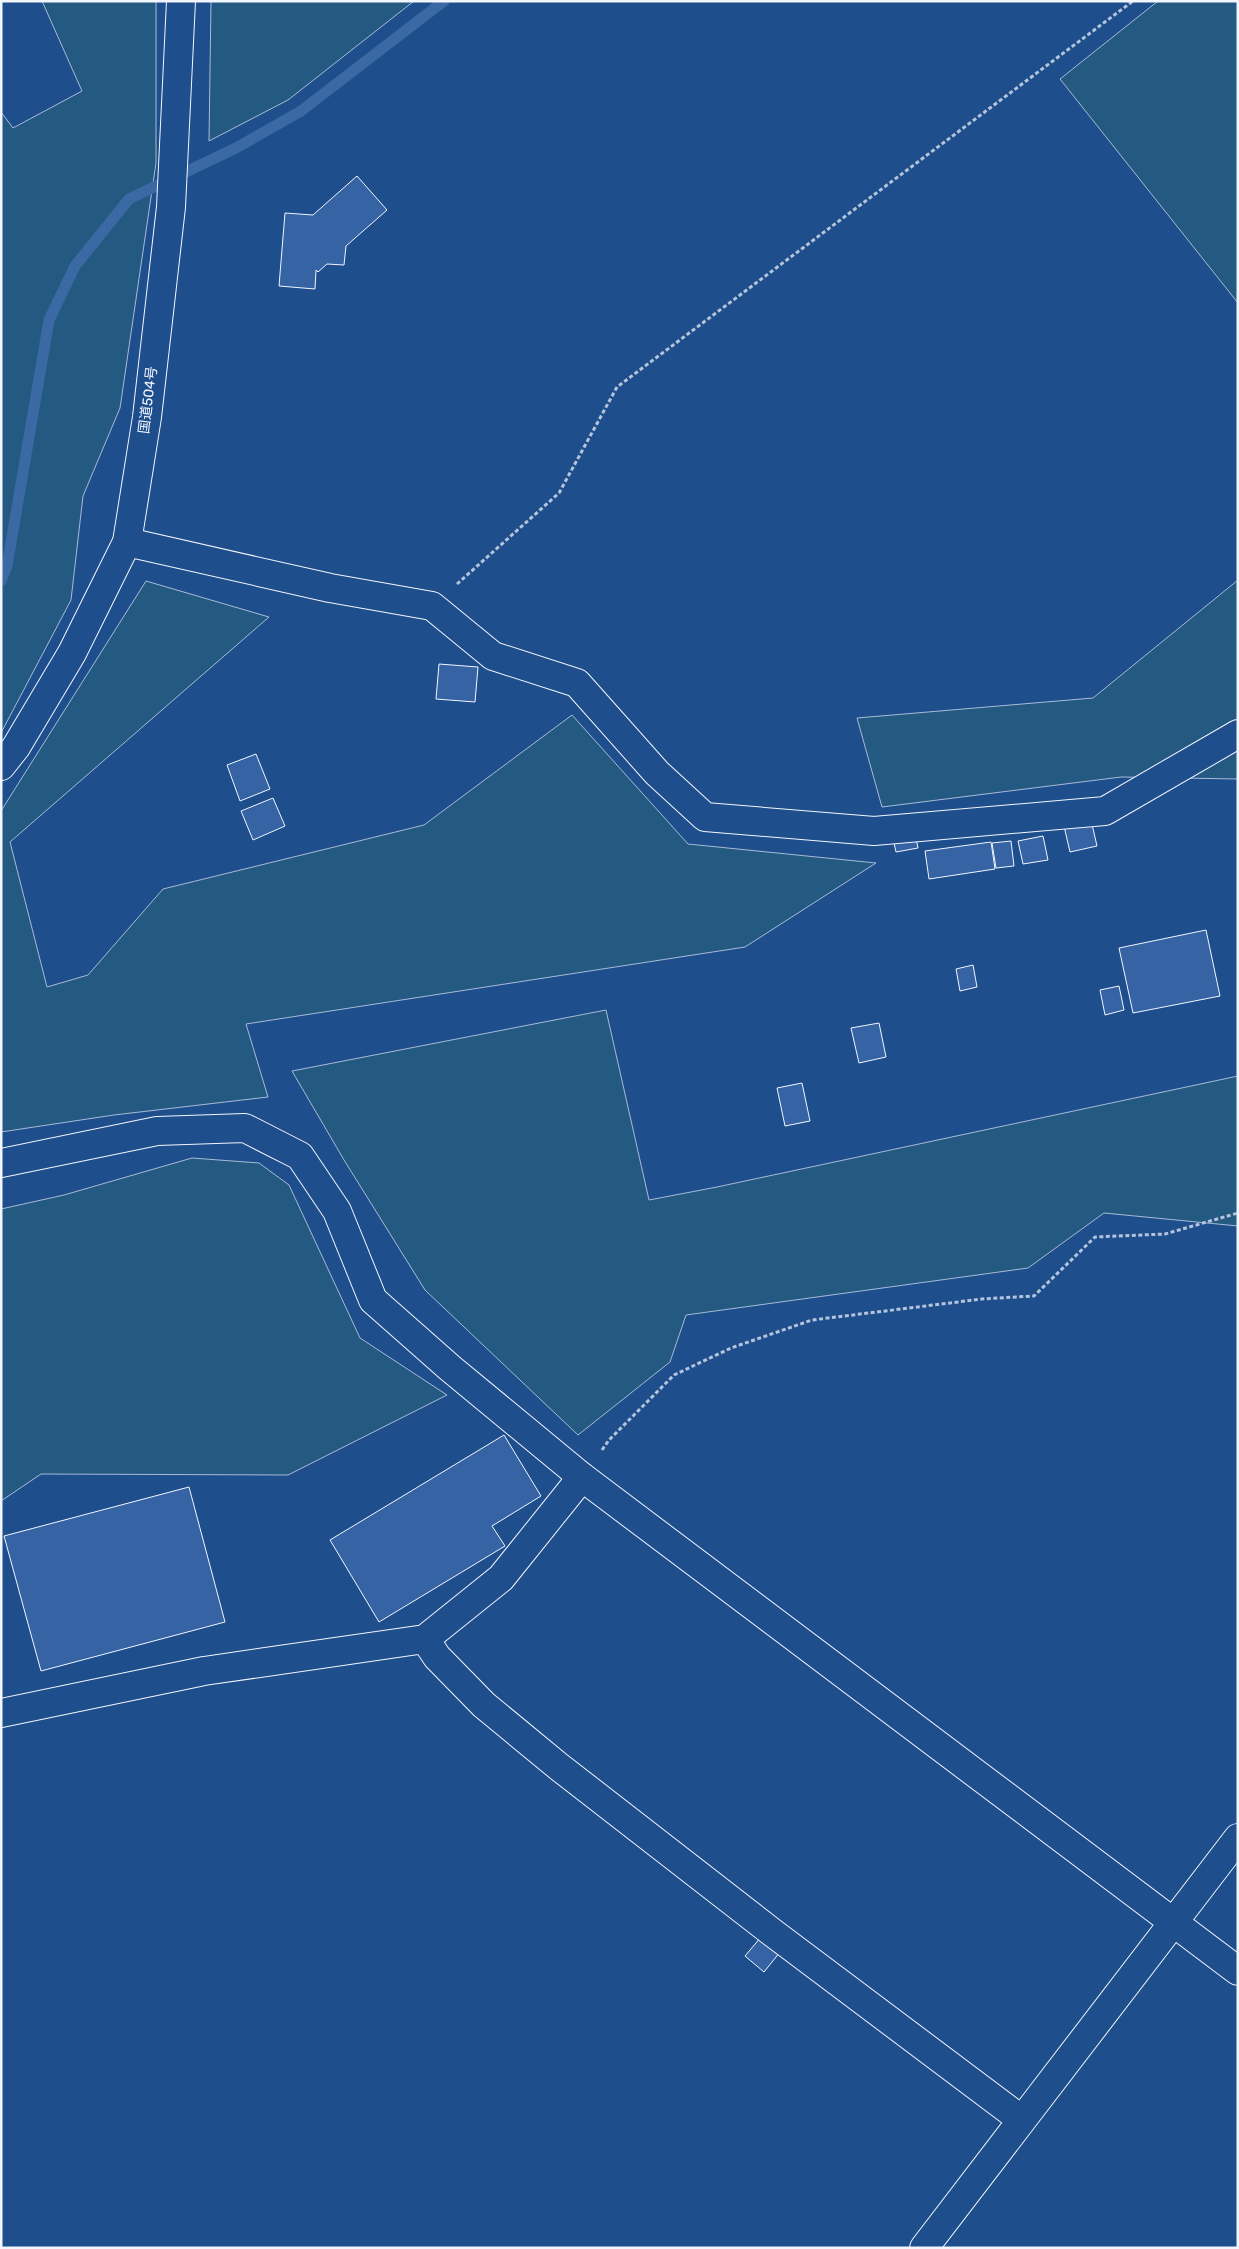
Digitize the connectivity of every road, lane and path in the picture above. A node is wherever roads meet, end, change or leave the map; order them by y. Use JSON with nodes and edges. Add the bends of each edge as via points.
{"nodes":[{"id":1,"x":1133,"y":1,"type":"edge"},
{"id":2,"x":182,"y":2,"type":"edge"},
{"id":3,"x":127,"y":542,"type":"junction"},
{"id":4,"x":432,"y":606,"type":"junction"},
{"id":5,"x":1238,"y":734,"type":"edge"},
{"id":6,"x":1,"y":766,"type":"edge"},
{"id":7,"x":1,"y":1162,"type":"edge"},
{"id":8,"x":1238,"y":1213,"type":"edge"},
{"id":9,"x":582,"y":1477,"type":"junction"},
{"id":10,"x":425,"y":1638,"type":"junction"},
{"id":11,"x":1,"y":1713,"type":"edge"},
{"id":12,"x":1238,"y":1838,"type":"edge"},
{"id":13,"x":1174,"y":1922,"type":"junction"},
{"id":14,"x":1238,"y":1971,"type":"edge"},
{"id":15,"x":1022,"y":2120,"type":"junction"},
{"id":16,"x":924,"y":2248,"type":"edge"}],
"edges":[{"from":1,"to":4,"type":"path","via":[[617,386],[559,493]]},
{"from":2,"to":3,"type":"main road","name":"国道504号","via":[[171,207],[147,417]]},
{"from":3,"to":4,"type":"main road","via":[[330,588]]},
{"from":3,"to":6,"type":"main road","name":"国道504号","via":[[72,653],[16,747]]},
{"from":4,"to":5,"type":"main road","via":[[493,656],[577,683],[657,773],[705,817],[874,831],[1105,812]]},
{"from":7,"to":9,"type":"main road","via":[[157,1131],[245,1128],[300,1156],[337,1211],[373,1300]]},
{"from":8,"to":9,"type":"path","via":[[1165,1234],[1095,1237],[1034,1296],[982,1299],[812,1320],[731,1348],[674,1375],[609,1440]]},
{"from":9,"to":10,"type":"main road","via":[[501,1578]]},
{"from":9,"to":13,"type":"main road"},
{"from":10,"to":11,"type":"main road","via":[[204,1670]]},
{"from":10,"to":15,"type":"main road","via":[[437,1657],[484,1705],[558,1766]]},
{"from":12,"to":13,"type":"main road"},
{"from":13,"to":14,"type":"main road"},
{"from":13,"to":15,"type":"main road"},
{"from":15,"to":16,"type":"main road"}]}
